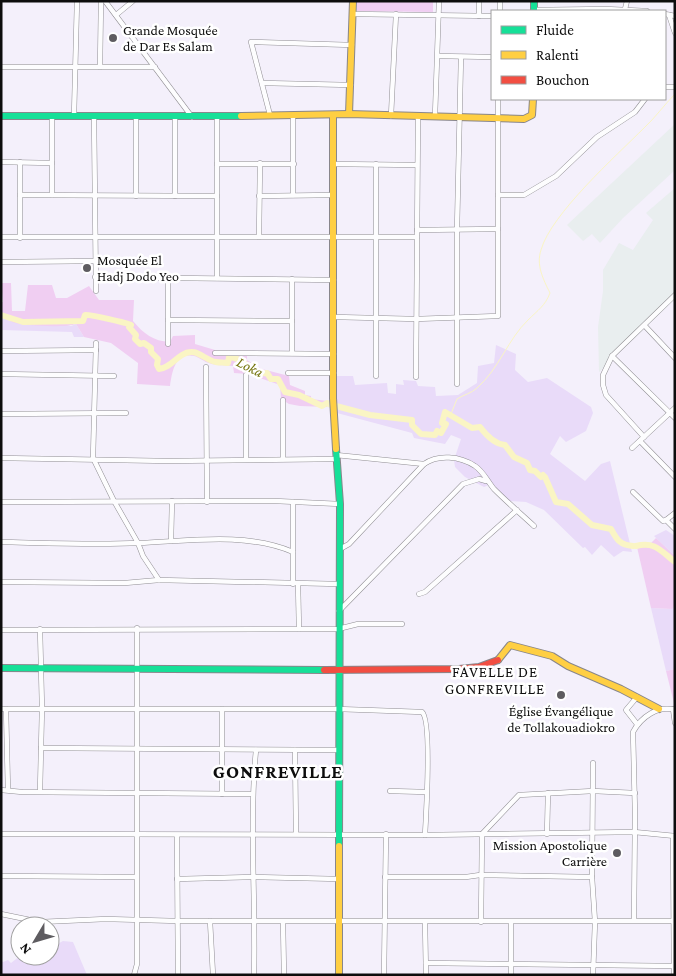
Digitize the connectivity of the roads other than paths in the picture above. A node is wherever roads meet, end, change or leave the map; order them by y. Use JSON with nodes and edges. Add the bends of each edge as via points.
{"nodes":[{"id":1,"x":77,"y":1,"type":"edge"},
{"id":2,"x":101,"y":1,"type":"edge"},
{"id":3,"x":105,"y":1,"type":"edge"},
{"id":4,"x":133,"y":1,"type":"edge"},
{"id":5,"x":353,"y":1,"type":"edge"},
{"id":6,"x":439,"y":1,"type":"edge"},
{"id":7,"x":479,"y":1,"type":"edge"},
{"id":8,"x":606,"y":1,"type":"edge"},
{"id":9,"x":627,"y":1,"type":"edge"},
{"id":10,"x":625,"y":9,"type":"junction"},
{"id":11,"x":606,"y":10,"type":"edge"},
{"id":12,"x":634,"y":10,"type":"edge"},
{"id":13,"x":353,"y":14,"type":"junction"},
{"id":14,"x":396,"y":14,"type":"junction"},
{"id":15,"x":439,"y":14,"type":"junction"},
{"id":16,"x":667,"y":14,"type":"edge"},
{"id":17,"x":116,"y":15,"type":"junction"},
{"id":18,"x":479,"y":16,"type":"junction"},
{"id":19,"x":491,"y":16,"type":"edge"},
{"id":20,"x":675,"y":16,"type":"edge"},
{"id":21,"x":675,"y":33,"type":"edge"},
{"id":22,"x":352,"y":45,"type":"junction"},
{"id":23,"x":438,"y":56,"type":"junction"},
{"id":24,"x":461,"y":57,"type":"junction"},
{"id":25,"x":491,"y":57,"type":"edge"},
{"id":26,"x":1,"y":67,"type":"edge"},
{"id":27,"x":100,"y":67,"type":"junction"},
{"id":28,"x":155,"y":67,"type":"junction"},
{"id":29,"x":75,"y":69,"type":"junction"},
{"id":30,"x":263,"y":83,"type":"junction"},
{"id":31,"x":351,"y":84,"type":"junction"},
{"id":32,"x":498,"y":100,"type":"edge"},
{"id":33,"x":533,"y":100,"type":"edge"},
{"id":34,"x":644,"y":100,"type":"edge"},
{"id":35,"x":333,"y":114,"type":"junction"},
{"id":36,"x":348,"y":114,"type":"junction"},
{"id":37,"x":270,"y":115,"type":"junction"},
{"id":38,"x":293,"y":115,"type":"junction"},
{"id":39,"x":1,"y":116,"type":"edge"},
{"id":40,"x":52,"y":116,"type":"junction"},
{"id":41,"x":74,"y":116,"type":"junction"},
{"id":42,"x":94,"y":116,"type":"junction"},
{"id":43,"x":391,"y":116,"type":"junction"},
{"id":44,"x":418,"y":116,"type":"junction"},
{"id":45,"x":435,"y":116,"type":"junction"},
{"id":46,"x":136,"y":117,"type":"junction"},
{"id":47,"x":175,"y":117,"type":"junction"},
{"id":48,"x":192,"y":117,"type":"junction"},
{"id":49,"x":217,"y":117,"type":"junction"},
{"id":50,"x":460,"y":117,"type":"junction"},
{"id":51,"x":498,"y":119,"type":"junction"},
{"id":52,"x":1,"y":162,"type":"edge"},
{"id":53,"x":20,"y":162,"type":"junction"},
{"id":54,"x":52,"y":162,"type":"junction"},
{"id":55,"x":260,"y":163,"type":"junction"},
{"id":56,"x":217,"y":164,"type":"junction"},
{"id":57,"x":294,"y":164,"type":"junction"},
{"id":58,"x":333,"y":164,"type":"junction"},
{"id":59,"x":376,"y":164,"type":"junction"},
{"id":60,"x":417,"y":165,"type":"junction"},
{"id":61,"x":20,"y":194,"type":"junction"},
{"id":62,"x":52,"y":195,"type":"junction"},
{"id":63,"x":94,"y":195,"type":"junction"},
{"id":64,"x":293,"y":195,"type":"junction"},
{"id":65,"x":334,"y":195,"type":"junction"},
{"id":66,"x":498,"y":195,"type":"junction"},
{"id":67,"x":136,"y":196,"type":"junction"},
{"id":68,"x":175,"y":196,"type":"junction"},
{"id":69,"x":217,"y":196,"type":"junction"},
{"id":70,"x":259,"y":196,"type":"junction"},
{"id":71,"x":457,"y":229,"type":"junction"},
{"id":72,"x":498,"y":229,"type":"junction"},
{"id":73,"x":417,"y":230,"type":"junction"},
{"id":74,"x":1,"y":237,"type":"edge"},
{"id":75,"x":96,"y":237,"type":"junction"},
{"id":76,"x":259,"y":237,"type":"junction"},
{"id":77,"x":334,"y":237,"type":"junction"},
{"id":78,"x":375,"y":237,"type":"junction"},
{"id":79,"x":417,"y":237,"type":"junction"},
{"id":80,"x":20,"y":238,"type":"junction"},
{"id":81,"x":218,"y":238,"type":"junction"},
{"id":82,"x":1,"y":262,"type":"edge"},
{"id":83,"x":96,"y":262,"type":"junction"},
{"id":84,"x":95,"y":277,"type":"junction"},
{"id":85,"x":168,"y":278,"type":"junction"},
{"id":86,"x":217,"y":278,"type":"junction"},
{"id":87,"x":292,"y":279,"type":"junction"},
{"id":88,"x":334,"y":280,"type":"junction"},
{"id":89,"x":96,"y":290,"type":"dead end"},
{"id":90,"x":674,"y":298,"type":"edge"},
{"id":91,"x":335,"y":317,"type":"junction"},
{"id":92,"x":375,"y":318,"type":"junction"},
{"id":93,"x":456,"y":318,"type":"junction"},
{"id":94,"x":416,"y":319,"type":"junction"},
{"id":95,"x":168,"y":320,"type":"junction"},
{"id":96,"x":292,"y":320,"type":"junction"},
{"id":97,"x":644,"y":326,"type":"junction"},
{"id":98,"x":96,"y":343,"type":"dead end"},
{"id":99,"x":168,"y":344,"type":"dead end"},
{"id":100,"x":96,"y":350,"type":"junction"},
{"id":101,"x":1,"y":351,"type":"edge"},
{"id":102,"x":215,"y":353,"type":"dead end"},
{"id":103,"x":292,"y":353,"type":"junction"},
{"id":104,"x":334,"y":354,"type":"junction"},
{"id":105,"x":612,"y":356,"type":"junction"},
{"id":106,"x":675,"y":358,"type":"edge"},
{"id":107,"x":206,"y":367,"type":"dead end"},
{"id":108,"x":288,"y":373,"type":"dead end"},
{"id":109,"x":334,"y":373,"type":"junction"},
{"id":110,"x":1,"y":374,"type":"edge"},
{"id":111,"x":95,"y":375,"type":"junction"},
{"id":112,"x":246,"y":375,"type":"dead end"},
{"id":113,"x":114,"y":376,"type":"dead end"},
{"id":114,"x":376,"y":376,"type":"dead end"},
{"id":115,"x":416,"y":376,"type":"dead end"},
{"id":116,"x":457,"y":384,"type":"dead end"},
{"id":117,"x":283,"y":400,"type":"dead end"},
{"id":118,"x":675,"y":408,"type":"edge"},
{"id":119,"x":94,"y":413,"type":"junction"},
{"id":120,"x":126,"y":413,"type":"dead end"},
{"id":121,"x":669,"y":413,"type":"junction"},
{"id":122,"x":1,"y":414,"type":"edge"},
{"id":123,"x":675,"y":418,"type":"edge"},
{"id":124,"x":642,"y":439,"type":"junction"},
{"id":125,"x":632,"y":448,"type":"dead end"},
{"id":126,"x":336,"y":457,"type":"junction"},
{"id":127,"x":1,"y":458,"type":"edge"},
{"id":128,"x":93,"y":458,"type":"junction"},
{"id":129,"x":246,"y":459,"type":"junction"},
{"id":130,"x":283,"y":459,"type":"junction"},
{"id":131,"x":206,"y":461,"type":"junction"},
{"id":132,"x":424,"y":464,"type":"junction"},
{"id":133,"x":675,"y":477,"type":"edge"},
{"id":134,"x":488,"y":482,"type":"junction"},
{"id":135,"x":634,"y":492,"type":"dead end"},
{"id":136,"x":114,"y":501,"type":"junction"},
{"id":137,"x":172,"y":501,"type":"junction"},
{"id":138,"x":1,"y":502,"type":"edge"},
{"id":139,"x":207,"y":502,"type":"junction"},
{"id":140,"x":293,"y":502,"type":"junction"},
{"id":141,"x":340,"y":504,"type":"junction"},
{"id":142,"x":517,"y":510,"type":"junction"},
{"id":143,"x":675,"y":513,"type":"edge"},
{"id":144,"x":666,"y":520,"type":"junction"},
{"id":145,"x":534,"y":526,"type":"dead end"},
{"id":146,"x":675,"y":529,"type":"edge"},
{"id":147,"x":171,"y":541,"type":"junction"},
{"id":148,"x":1,"y":542,"type":"edge"},
{"id":149,"x":138,"y":543,"type":"junction"},
{"id":150,"x":340,"y":549,"type":"junction"},
{"id":151,"x":293,"y":552,"type":"junction"},
{"id":152,"x":159,"y":580,"type":"junction"},
{"id":153,"x":1,"y":582,"type":"edge"},
{"id":154,"x":296,"y":584,"type":"junction"},
{"id":155,"x":338,"y":584,"type":"junction"},
{"id":156,"x":419,"y":594,"type":"dead end"},
{"id":157,"x":338,"y":611,"type":"junction"},
{"id":158,"x":402,"y":624,"type":"dead end"},
{"id":159,"x":137,"y":628,"type":"junction"},
{"id":160,"x":40,"y":629,"type":"junction"},
{"id":161,"x":300,"y":629,"type":"junction"},
{"id":162,"x":338,"y":629,"type":"junction"},
{"id":163,"x":1,"y":630,"type":"edge"},
{"id":164,"x":1,"y":668,"type":"edge"},
{"id":165,"x":41,"y":668,"type":"junction"},
{"id":166,"x":138,"y":668,"type":"junction"},
{"id":167,"x":338,"y":669,"type":"junction"},
{"id":168,"x":637,"y":697,"type":"junction"},
{"id":169,"x":42,"y":708,"type":"junction"},
{"id":170,"x":4,"y":709,"type":"edge"},
{"id":171,"x":137,"y":709,"type":"junction"},
{"id":172,"x":222,"y":709,"type":"junction"},
{"id":173,"x":338,"y":709,"type":"junction"},
{"id":174,"x":659,"y":709,"type":"junction"},
{"id":175,"x":674,"y":710,"type":"edge"},
{"id":176,"x":675,"y":723,"type":"edge"},
{"id":177,"x":637,"y":724,"type":"junction"},
{"id":178,"x":41,"y":748,"type":"junction"},
{"id":179,"x":137,"y":750,"type":"junction"},
{"id":180,"x":222,"y":750,"type":"junction"},
{"id":181,"x":256,"y":750,"type":"junction"},
{"id":182,"x":295,"y":750,"type":"junction"},
{"id":183,"x":338,"y":750,"type":"junction"},
{"id":184,"x":593,"y":763,"type":"dead end"},
{"id":185,"x":1,"y":790,"type":"edge"},
{"id":186,"x":8,"y":790,"type":"junction"},
{"id":187,"x":40,"y":791,"type":"junction"},
{"id":188,"x":390,"y":791,"type":"dead end"},
{"id":189,"x":592,"y":791,"type":"junction"},
{"id":190,"x":426,"y":792,"type":"junction"},
{"id":191,"x":548,"y":792,"type":"junction"},
{"id":192,"x":635,"y":793,"type":"junction"},
{"id":193,"x":137,"y":794,"type":"junction"},
{"id":194,"x":222,"y":794,"type":"junction"},
{"id":195,"x":252,"y":794,"type":"junction"},
{"id":196,"x":634,"y":832,"type":"junction"},
{"id":197,"x":296,"y":833,"type":"junction"},
{"id":198,"x":593,"y":833,"type":"junction"},
{"id":199,"x":1,"y":834,"type":"edge"},
{"id":200,"x":339,"y":834,"type":"junction"},
{"id":201,"x":386,"y":834,"type":"junction"},
{"id":202,"x":482,"y":834,"type":"junction"},
{"id":203,"x":547,"y":834,"type":"junction"},
{"id":204,"x":252,"y":835,"type":"junction"},
{"id":205,"x":425,"y":835,"type":"junction"},
{"id":206,"x":137,"y":836,"type":"junction"},
{"id":207,"x":177,"y":836,"type":"junction"},
{"id":208,"x":674,"y":836,"type":"edge"},
{"id":209,"x":480,"y":875,"type":"junction"},
{"id":210,"x":1,"y":876,"type":"edge"},
{"id":211,"x":136,"y":877,"type":"junction"},
{"id":212,"x":252,"y":877,"type":"junction"},
{"id":213,"x":385,"y":877,"type":"junction"},
{"id":214,"x":592,"y":878,"type":"junction"},
{"id":215,"x":177,"y":879,"type":"junction"},
{"id":216,"x":339,"y":879,"type":"junction"},
{"id":217,"x":1,"y":914,"type":"edge"},
{"id":218,"x":255,"y":920,"type":"junction"},
{"id":219,"x":385,"y":920,"type":"junction"},
{"id":220,"x":634,"y":920,"type":"junction"},
{"id":221,"x":136,"y":921,"type":"junction"},
{"id":222,"x":178,"y":921,"type":"junction"},
{"id":223,"x":210,"y":921,"type":"junction"},
{"id":224,"x":674,"y":921,"type":"edge"},
{"id":225,"x":284,"y":922,"type":"junction"},
{"id":226,"x":339,"y":922,"type":"junction"},
{"id":227,"x":425,"y":922,"type":"junction"},
{"id":228,"x":481,"y":922,"type":"junction"},
{"id":229,"x":511,"y":922,"type":"junction"},
{"id":230,"x":595,"y":922,"type":"junction"},
{"id":231,"x":426,"y":963,"type":"junction"},
{"id":232,"x":510,"y":965,"type":"junction"},
{"id":233,"x":594,"y":966,"type":"junction"},
{"id":234,"x":674,"y":966,"type":"edge"},
{"id":235,"x":134,"y":975,"type":"edge"},
{"id":236,"x":178,"y":975,"type":"edge"},
{"id":237,"x":213,"y":975,"type":"edge"},
{"id":238,"x":254,"y":975,"type":"edge"},
{"id":239,"x":284,"y":975,"type":"edge"},
{"id":240,"x":339,"y":975,"type":"edge"},
{"id":241,"x":384,"y":975,"type":"edge"},
{"id":242,"x":426,"y":975,"type":"edge"},
{"id":243,"x":511,"y":975,"type":"edge"},
{"id":244,"x":593,"y":975,"type":"edge"},
{"id":245,"x":674,"y":975,"type":"edge"}],
"edges":[{"from":1,"to":29,"type":"street"},
{"from":2,"to":27,"type":"street"},
{"from":3,"to":17,"type":"street"},
{"from":4,"to":17,"type":"street"},
{"from":5,"to":13,"type":"street"},
{"from":6,"to":15,"type":"street"},
{"from":7,"to":18,"type":"street"},
{"from":8,"to":11,"type":"street"},
{"from":9,"to":10,"type":"street"},
{"from":10,"to":11,"type":"street"},
{"from":10,"to":12,"type":"street"},
{"from":13,"to":14,"type":"street"},
{"from":13,"to":22,"type":"street"},
{"from":14,"to":15,"type":"street"},
{"from":14,"to":43,"type":"street"},
{"from":15,"to":18,"type":"street"},
{"from":15,"to":23,"type":"street"},
{"from":16,"to":20,"type":"street"},
{"from":16,"to":21,"type":"street"},
{"from":17,"to":28,"type":"street"},
{"from":18,"to":19,"type":"street"},
{"from":22,"to":30,"type":"street","via":[[252,42]]},
{"from":22,"to":31,"type":"street"},
{"from":23,"to":24,"type":"street"},
{"from":23,"to":45,"type":"street"},
{"from":24,"to":25,"type":"street"},
{"from":24,"to":50,"type":"street"},
{"from":26,"to":29,"type":"street"},
{"from":27,"to":28,"type":"street"},
{"from":27,"to":29,"type":"street"},
{"from":28,"to":48,"type":"street"},
{"from":29,"to":41,"type":"street"},
{"from":30,"to":31,"type":"street"},
{"from":30,"to":37,"type":"street"},
{"from":31,"to":36,"type":"street"},
{"from":32,"to":51,"type":"street"},
{"from":33,"to":51,"type":"street","via":[[533,112],[528,118]]},
{"from":34,"to":66,"type":"street","via":[[635,112],[597,137],[556,176],[524,195]]},
{"from":35,"to":36,"type":"street"},
{"from":35,"to":38,"type":"street"},
{"from":35,"to":58,"type":"street"},
{"from":36,"to":43,"type":"street"},
{"from":37,"to":38,"type":"street"},
{"from":37,"to":49,"type":"street"},
{"from":38,"to":57,"type":"street"},
{"from":39,"to":40,"type":"street"},
{"from":40,"to":41,"type":"street"},
{"from":40,"to":54,"type":"street"},
{"from":41,"to":42,"type":"street"},
{"from":42,"to":46,"type":"street"},
{"from":42,"to":63,"type":"street"},
{"from":43,"to":44,"type":"street"},
{"from":44,"to":45,"type":"street"},
{"from":44,"to":60,"type":"street"},
{"from":45,"to":50,"type":"street"},
{"from":46,"to":47,"type":"street"},
{"from":46,"to":67,"type":"street"},
{"from":47,"to":48,"type":"street"},
{"from":47,"to":68,"type":"street"},
{"from":48,"to":49,"type":"street"},
{"from":49,"to":56,"type":"street"},
{"from":50,"to":51,"type":"street"},
{"from":50,"to":71,"type":"street"},
{"from":51,"to":66,"type":"street"},
{"from":52,"to":53,"type":"street"},
{"from":53,"to":54,"type":"street"},
{"from":53,"to":61,"type":"street"},
{"from":54,"to":62,"type":"street"},
{"from":55,"to":56,"type":"street"},
{"from":55,"to":57,"type":"street"},
{"from":55,"to":70,"type":"street"},
{"from":56,"to":69,"type":"street"},
{"from":57,"to":64,"type":"street"},
{"from":58,"to":59,"type":"street"},
{"from":58,"to":65,"type":"street"},
{"from":59,"to":60,"type":"street"},
{"from":59,"to":78,"type":"street"},
{"from":60,"to":73,"type":"street"},
{"from":61,"to":62,"type":"street"},
{"from":61,"to":80,"type":"street"},
{"from":62,"to":63,"type":"street"},
{"from":63,"to":67,"type":"street"},
{"from":63,"to":75,"type":"street"},
{"from":64,"to":65,"type":"street"},
{"from":64,"to":70,"type":"street"},
{"from":65,"to":77,"type":"street"},
{"from":66,"to":72,"type":"street"},
{"from":67,"to":68,"type":"street"},
{"from":68,"to":69,"type":"street"},
{"from":69,"to":81,"type":"street"},
{"from":70,"to":76,"type":"street"},
{"from":71,"to":72,"type":"street"},
{"from":71,"to":73,"type":"street"},
{"from":71,"to":93,"type":"street"},
{"from":72,"to":93,"type":"street","via":[[498,316]]},
{"from":73,"to":79,"type":"street"},
{"from":74,"to":80,"type":"street"},
{"from":75,"to":80,"type":"street"},
{"from":75,"to":81,"type":"street"},
{"from":75,"to":83,"type":"street"},
{"from":76,"to":77,"type":"street"},
{"from":76,"to":81,"type":"street"},
{"from":77,"to":78,"type":"street"},
{"from":77,"to":88,"type":"street"},
{"from":78,"to":79,"type":"street"},
{"from":78,"to":92,"type":"street"},
{"from":79,"to":94,"type":"street"},
{"from":81,"to":86,"type":"street"},
{"from":82,"to":83,"type":"street"},
{"from":83,"to":84,"type":"street"},
{"from":84,"to":85,"type":"street"},
{"from":84,"to":89,"type":"street"},
{"from":85,"to":86,"type":"street"},
{"from":85,"to":95,"type":"street"},
{"from":86,"to":87,"type":"street"},
{"from":87,"to":88,"type":"street"},
{"from":87,"to":96,"type":"street"},
{"from":88,"to":91,"type":"street"},
{"from":90,"to":97,"type":"street"},
{"from":91,"to":92,"type":"street"},
{"from":91,"to":104,"type":"street"},
{"from":92,"to":94,"type":"street"},
{"from":92,"to":114,"type":"street"},
{"from":93,"to":94,"type":"street"},
{"from":93,"to":116,"type":"street"},
{"from":94,"to":115,"type":"street"},
{"from":95,"to":96,"type":"street"},
{"from":95,"to":99,"type":"street"},
{"from":96,"to":103,"type":"street"},
{"from":97,"to":105,"type":"street"},
{"from":97,"to":106,"type":"street"},
{"from":98,"to":100,"type":"street"},
{"from":100,"to":101,"type":"street"},
{"from":100,"to":111,"type":"street"},
{"from":102,"to":103,"type":"street"},
{"from":103,"to":104,"type":"street"},
{"from":104,"to":109,"type":"street"},
{"from":105,"to":121,"type":"street"},
{"from":105,"to":124,"type":"street","via":[[603,375],[604,390]]},
{"from":107,"to":131,"type":"street"},
{"from":108,"to":109,"type":"street"},
{"from":109,"to":126,"type":"street"},
{"from":110,"to":111,"type":"street"},
{"from":111,"to":113,"type":"street"},
{"from":111,"to":119,"type":"street"},
{"from":112,"to":129,"type":"street"},
{"from":117,"to":130,"type":"street"},
{"from":118,"to":121,"type":"street"},
{"from":119,"to":120,"type":"street"},
{"from":119,"to":122,"type":"street"},
{"from":119,"to":128,"type":"street"},
{"from":121,"to":123,"type":"street"},
{"from":121,"to":124,"type":"street"},
{"from":124,"to":125,"type":"street"},
{"from":124,"to":133,"type":"street"},
{"from":126,"to":130,"type":"street"},
{"from":126,"to":132,"type":"street"},
{"from":126,"to":141,"type":"street"},
{"from":127,"to":128,"type":"street"},
{"from":128,"to":131,"type":"street"},
{"from":128,"to":136,"type":"street"},
{"from":129,"to":130,"type":"street"},
{"from":129,"to":131,"type":"street"},
{"from":131,"to":139,"type":"street"},
{"from":132,"to":134,"type":"street","via":[[449,457],[461,459],[476,466]]},
{"from":132,"to":150,"type":"street","via":[[350,544]]},
{"from":134,"to":142,"type":"street"},
{"from":134,"to":157,"type":"street","via":[[479,479],[463,484]]},
{"from":135,"to":144,"type":"street","via":[[662,521]]},
{"from":136,"to":137,"type":"street"},
{"from":136,"to":138,"type":"street"},
{"from":136,"to":149,"type":"street"},
{"from":137,"to":139,"type":"street"},
{"from":137,"to":147,"type":"street"},
{"from":139,"to":140,"type":"street"},
{"from":140,"to":141,"type":"street"},
{"from":140,"to":151,"type":"street"},
{"from":141,"to":150,"type":"street"},
{"from":142,"to":145,"type":"street"},
{"from":142,"to":156,"type":"street"},
{"from":143,"to":144,"type":"street"},
{"from":144,"to":146,"type":"street"},
{"from":147,"to":149,"type":"street"},
{"from":147,"to":151,"type":"street","via":[[255,541]]},
{"from":148,"to":149,"type":"street"},
{"from":149,"to":152,"type":"street"},
{"from":150,"to":155,"type":"street"},
{"from":151,"to":154,"type":"street"},
{"from":152,"to":153,"type":"street","via":[[125,583]]},
{"from":152,"to":154,"type":"street"},
{"from":154,"to":155,"type":"street"},
{"from":154,"to":161,"type":"street"},
{"from":155,"to":157,"type":"street"},
{"from":157,"to":162,"type":"street"},
{"from":158,"to":162,"type":"street","via":[[358,624]]},
{"from":159,"to":160,"type":"street"},
{"from":159,"to":161,"type":"street"},
{"from":159,"to":166,"type":"street"},
{"from":160,"to":163,"type":"street"},
{"from":160,"to":165,"type":"street"},
{"from":161,"to":162,"type":"street"},
{"from":162,"to":167,"type":"street"},
{"from":164,"to":165,"type":"street"},
{"from":165,"to":166,"type":"street"},
{"from":165,"to":169,"type":"street"},
{"from":166,"to":167,"type":"street"},
{"from":166,"to":171,"type":"street"},
{"from":167,"to":168,"type":"street","via":[[472,668],[500,660],[510,645],[552,656]]},
{"from":167,"to":173,"type":"street"},
{"from":168,"to":174,"type":"street"},
{"from":168,"to":177,"type":"street","via":[[626,710]]},
{"from":169,"to":170,"type":"street"},
{"from":169,"to":171,"type":"street"},
{"from":169,"to":178,"type":"street"},
{"from":170,"to":186,"type":"street"},
{"from":171,"to":172,"type":"street"},
{"from":171,"to":179,"type":"street"},
{"from":172,"to":173,"type":"street"},
{"from":172,"to":180,"type":"street"},
{"from":173,"to":183,"type":"street"},
{"from":173,"to":190,"type":"street","via":[[425,714],[429,738]]},
{"from":174,"to":175,"type":"street"},
{"from":174,"to":177,"type":"street"},
{"from":175,"to":176,"type":"street"},
{"from":177,"to":192,"type":"street","via":[[633,732]]},
{"from":178,"to":179,"type":"street"},
{"from":178,"to":187,"type":"street"},
{"from":179,"to":180,"type":"street"},
{"from":179,"to":193,"type":"street"},
{"from":180,"to":181,"type":"street"},
{"from":180,"to":194,"type":"street"},
{"from":181,"to":182,"type":"street"},
{"from":181,"to":195,"type":"street"},
{"from":182,"to":183,"type":"street"},
{"from":182,"to":197,"type":"street"},
{"from":183,"to":200,"type":"street"},
{"from":184,"to":189,"type":"street"},
{"from":185,"to":186,"type":"street"},
{"from":186,"to":187,"type":"street"},
{"from":187,"to":193,"type":"street"},
{"from":188,"to":190,"type":"street"},
{"from":189,"to":191,"type":"street"},
{"from":189,"to":192,"type":"street"},
{"from":189,"to":198,"type":"street"},
{"from":190,"to":205,"type":"street"},
{"from":191,"to":202,"type":"street","via":[[519,795]]},
{"from":191,"to":203,"type":"street"},
{"from":192,"to":196,"type":"street"},
{"from":193,"to":194,"type":"street"},
{"from":193,"to":206,"type":"street"},
{"from":194,"to":195,"type":"street"},
{"from":195,"to":204,"type":"street"},
{"from":196,"to":198,"type":"street"},
{"from":196,"to":208,"type":"street"},
{"from":196,"to":220,"type":"street"},
{"from":197,"to":200,"type":"street"},
{"from":197,"to":204,"type":"street"},
{"from":198,"to":203,"type":"street"},
{"from":198,"to":214,"type":"street"},
{"from":199,"to":206,"type":"street"},
{"from":200,"to":201,"type":"street"},
{"from":200,"to":216,"type":"street"},
{"from":201,"to":205,"type":"street"},
{"from":201,"to":213,"type":"street"},
{"from":202,"to":203,"type":"street"},
{"from":202,"to":205,"type":"street"},
{"from":202,"to":209,"type":"street"},
{"from":204,"to":207,"type":"street"},
{"from":204,"to":212,"type":"street"},
{"from":206,"to":207,"type":"street"},
{"from":206,"to":211,"type":"street"},
{"from":207,"to":215,"type":"street"},
{"from":208,"to":224,"type":"street"},
{"from":209,"to":213,"type":"street"},
{"from":209,"to":214,"type":"street"},
{"from":209,"to":228,"type":"street"},
{"from":210,"to":211,"type":"street"},
{"from":211,"to":221,"type":"street"},
{"from":212,"to":215,"type":"street"},
{"from":212,"to":216,"type":"street"},
{"from":212,"to":218,"type":"street"},
{"from":213,"to":219,"type":"street"},
{"from":214,"to":230,"type":"street"},
{"from":215,"to":222,"type":"street"},
{"from":216,"to":226,"type":"street"},
{"from":217,"to":221,"type":"street","via":[[40,922]]},
{"from":218,"to":223,"type":"street"},
{"from":218,"to":225,"type":"street"},
{"from":218,"to":238,"type":"street"},
{"from":219,"to":226,"type":"street"},
{"from":219,"to":227,"type":"street"},
{"from":219,"to":241,"type":"street"},
{"from":220,"to":224,"type":"street"},
{"from":220,"to":230,"type":"street"},
{"from":221,"to":222,"type":"street"},
{"from":221,"to":235,"type":"street","via":[[137,964]]},
{"from":222,"to":223,"type":"street"},
{"from":222,"to":236,"type":"street"},
{"from":223,"to":237,"type":"street"},
{"from":224,"to":234,"type":"street"},
{"from":225,"to":226,"type":"street"},
{"from":225,"to":239,"type":"street"},
{"from":226,"to":240,"type":"street"},
{"from":227,"to":228,"type":"street"},
{"from":227,"to":231,"type":"street"},
{"from":228,"to":229,"type":"street"},
{"from":229,"to":230,"type":"street"},
{"from":229,"to":232,"type":"street"},
{"from":230,"to":233,"type":"street"},
{"from":231,"to":232,"type":"street"},
{"from":231,"to":242,"type":"street"},
{"from":232,"to":233,"type":"street"},
{"from":232,"to":243,"type":"street"},
{"from":233,"to":234,"type":"street"},
{"from":233,"to":244,"type":"street"},
{"from":234,"to":245,"type":"street"}]}
